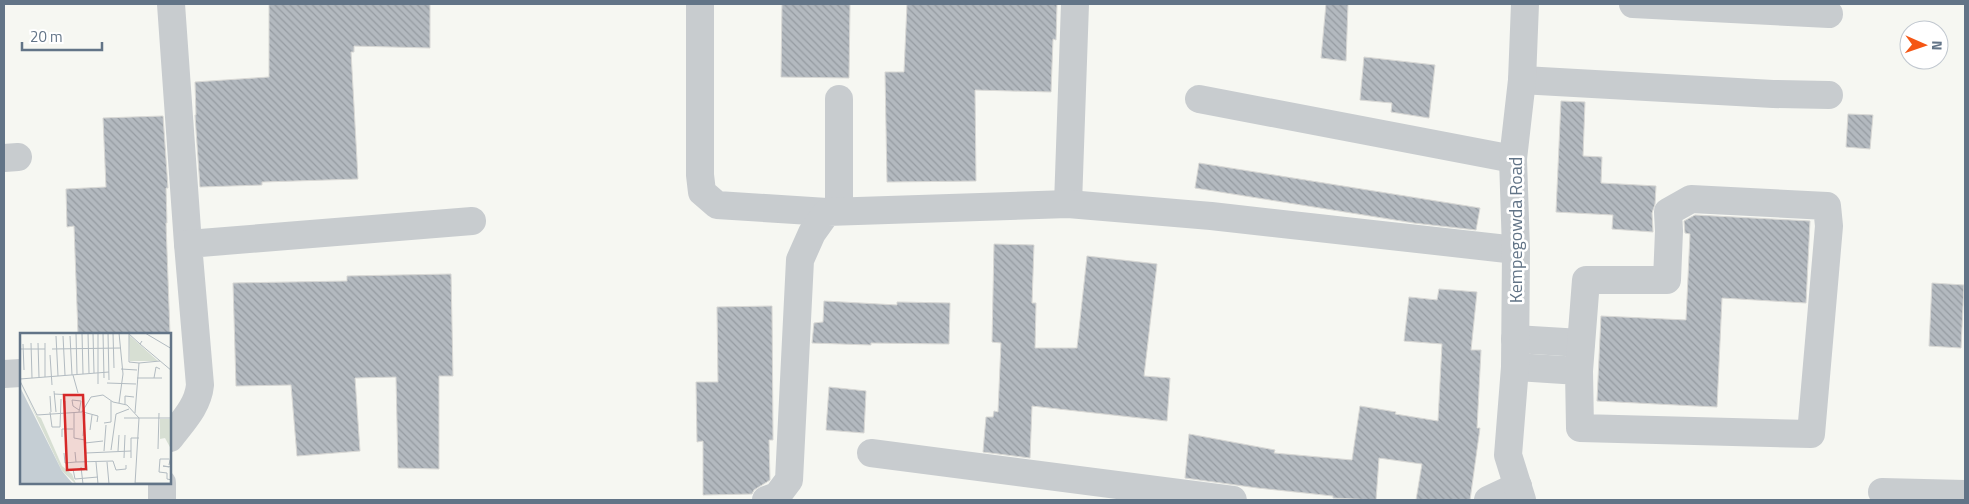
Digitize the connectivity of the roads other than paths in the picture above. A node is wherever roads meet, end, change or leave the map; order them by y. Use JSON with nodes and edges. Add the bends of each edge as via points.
{"nodes":[{"id":1,"x":171,"y":4,"type":"edge"},
{"id":2,"x":700,"y":4,"type":"edge"},
{"id":3,"x":1075,"y":4,"type":"edge"},
{"id":4,"x":1525,"y":4,"type":"edge"},
{"id":5,"x":1633,"y":4,"type":"edge"},
{"id":6,"x":1829,"y":14,"type":"dead end"},
{"id":7,"x":1522,"y":80,"type":"junction"},
{"id":8,"x":1829,"y":95,"type":"dead end"},
{"id":9,"x":839,"y":99,"type":"dead end"},
{"id":10,"x":1199,"y":99,"type":"dead end"},
{"id":11,"x":1513,"y":159,"type":"junction"},
{"id":12,"x":1068,"y":204,"type":"junction"},
{"id":13,"x":833,"y":212,"type":"junction"},
{"id":14,"x":472,"y":221,"type":"dead end"},
{"id":15,"x":188,"y":244,"type":"junction"},
{"id":16,"x":1516,"y":250,"type":"junction"},
{"id":17,"x":1515,"y":339,"type":"junction"},
{"id":18,"x":1581,"y":343,"type":"junction"},
{"id":19,"x":1514,"y":367,"type":"junction"},
{"id":20,"x":1579,"y":371,"type":"junction"},
{"id":21,"x":20,"y":373,"type":"edge"},
{"id":22,"x":4,"y":374,"type":"edge"},
{"id":23,"x":171,"y":437,"type":"edge"},
{"id":24,"x":871,"y":453,"type":"dead end"},
{"id":25,"x":162,"y":484,"type":"edge"},
{"id":26,"x":1882,"y":492,"type":"dead end"},
{"id":27,"x":1520,"y":493,"type":"edge"},
{"id":28,"x":1965,"y":494,"type":"edge"},
{"id":29,"x":162,"y":500,"type":"edge"},
{"id":30,"x":766,"y":500,"type":"edge"},
{"id":31,"x":1233,"y":500,"type":"edge"},
{"id":32,"x":1488,"y":500,"type":"edge"}],
"edges":[{"from":1,"to":15,"type":"street"},
{"from":2,"to":13,"type":"street","via":[[702,192],[717,205]]},
{"from":3,"to":12,"type":"street"},
{"from":4,"to":7,"type":"street","name":"Kempegowda Road"},
{"from":5,"to":6,"type":"street"},
{"from":7,"to":8,"type":"street"},
{"from":7,"to":11,"type":"street","name":"Kempegowda Road"},
{"from":9,"to":13,"type":"street"},
{"from":10,"to":11,"type":"street"},
{"from":11,"to":16,"type":"street","name":"Kempegowda Road"},
{"from":12,"to":13,"type":"street"},
{"from":12,"to":16,"type":"street","via":[[1211,216]]},
{"from":13,"to":30,"type":"street","via":[[812,233],[800,260],[789,480],[777,496]]},
{"from":14,"to":15,"type":"street"},
{"from":15,"to":23,"type":"street","via":[[200,385],[192,410]]},
{"from":16,"to":17,"type":"street","name":"Kempegowda Road"},
{"from":17,"to":18,"type":"street"},
{"from":17,"to":19,"type":"street","name":"Kempegowda Road"},
{"from":18,"to":20,"type":"street"},
{"from":18,"to":20,"type":"street","via":[[1586,280],[1667,280],[1668,212],[1692,199],[1827,206],[1829,226],[1811,434],[1580,428]]},
{"from":19,"to":20,"type":"street"},
{"from":19,"to":27,"type":"street","name":"Kempegowda Road","via":[[1508,456]]},
{"from":21,"to":22,"type":"street"},
{"from":24,"to":31,"type":"street"},
{"from":25,"to":29,"type":"street"},
{"from":26,"to":28,"type":"street"},
{"from":27,"to":32,"type":"street"}]}
